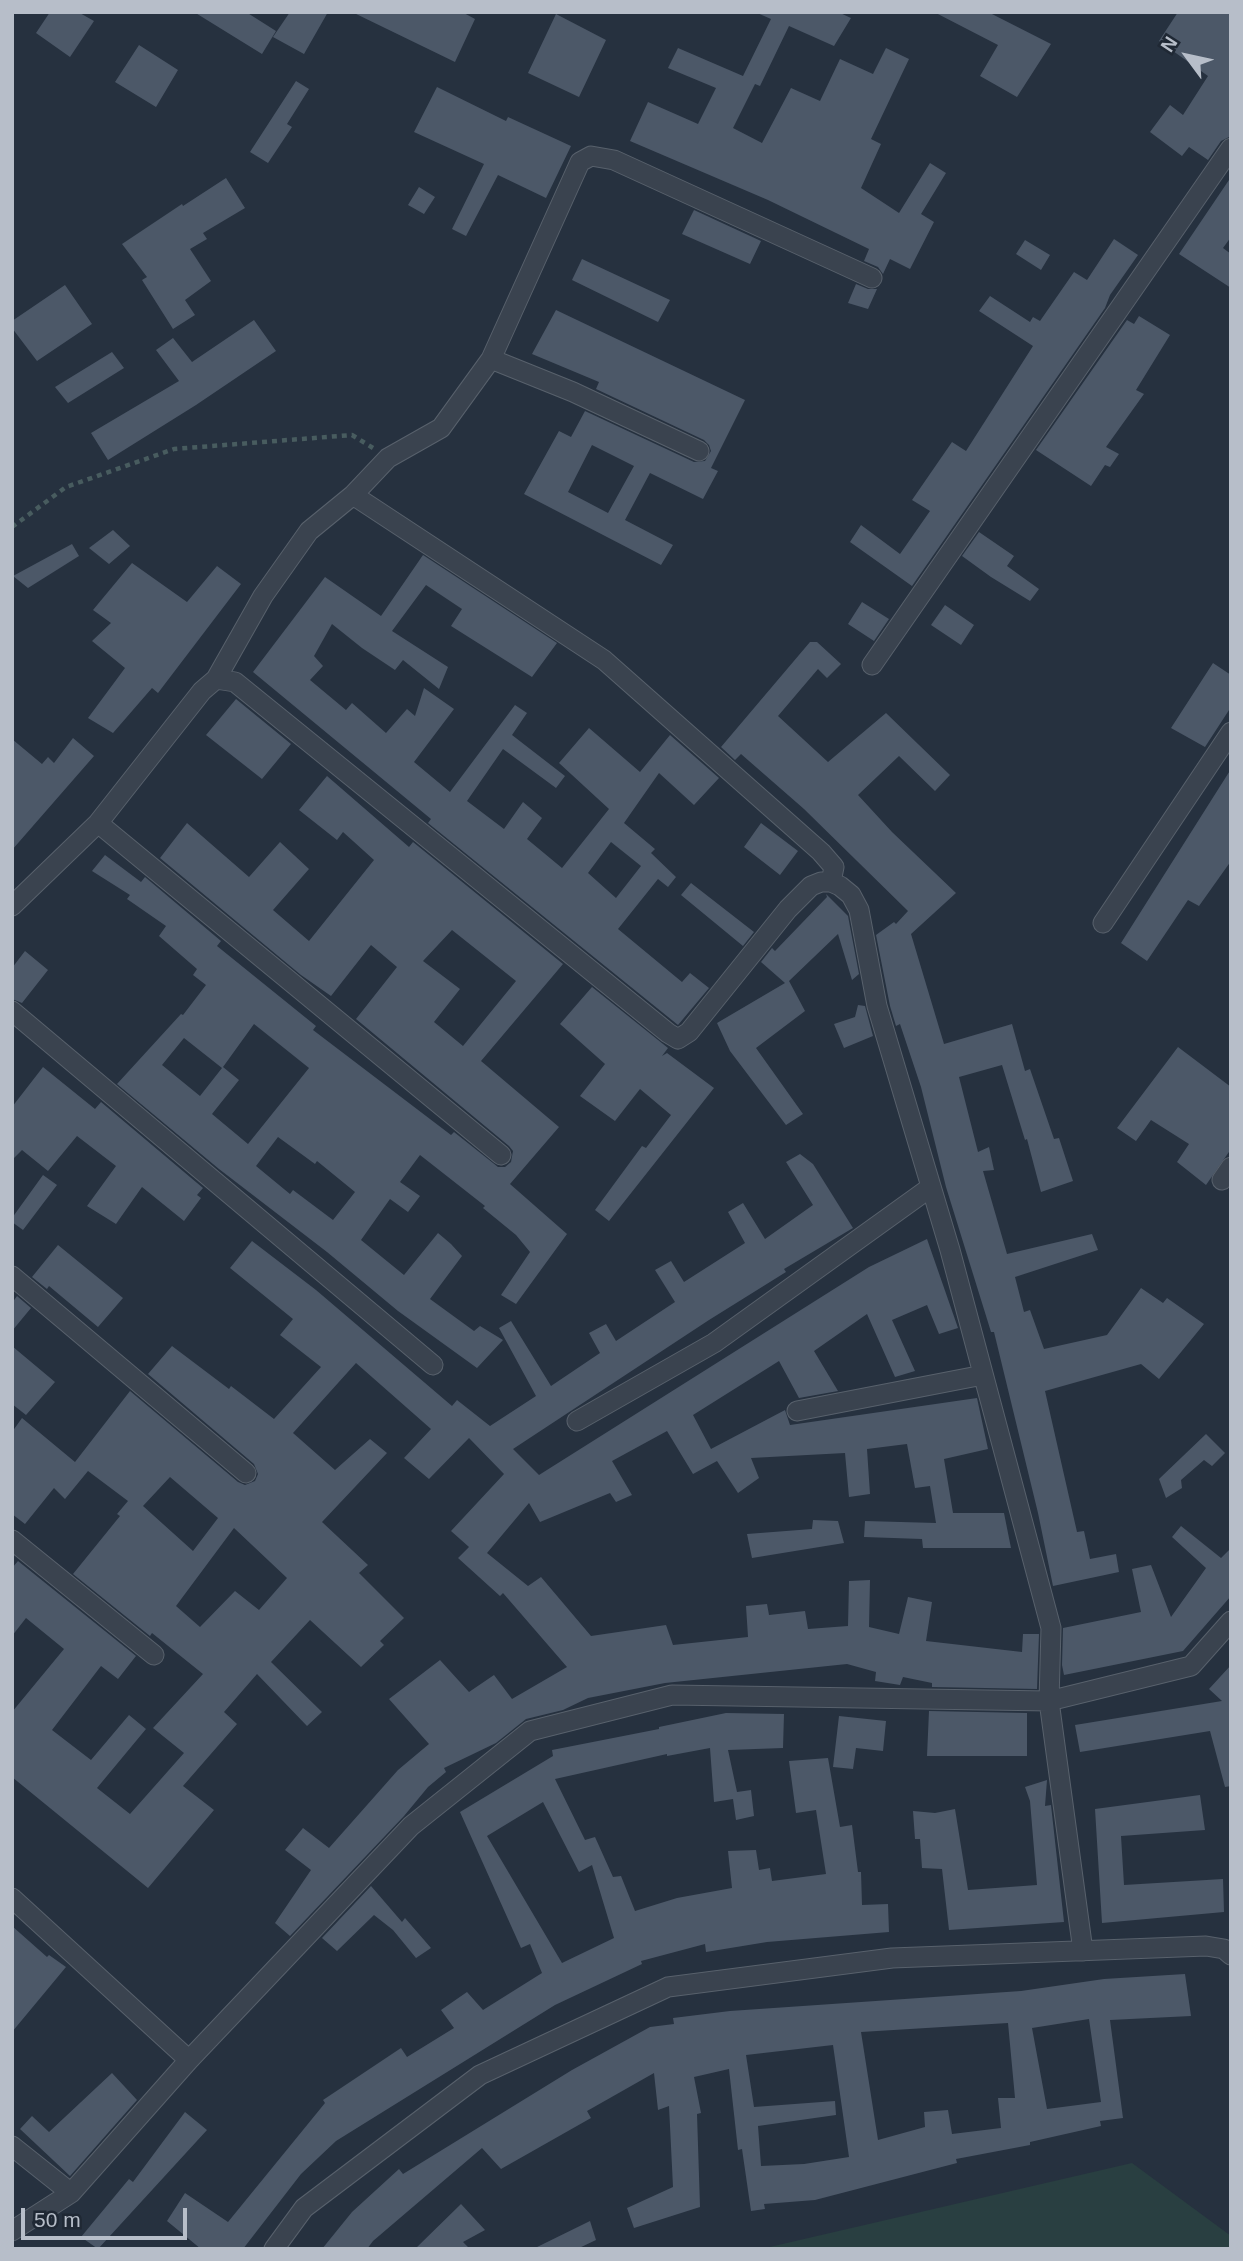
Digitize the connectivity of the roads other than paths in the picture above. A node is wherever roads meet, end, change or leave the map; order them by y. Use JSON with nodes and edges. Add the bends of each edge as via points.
{"nodes":[{"id":1,"x":1231,"y":148,"type":"edge"},
{"id":2,"x":872,"y":278,"type":"dead end"},
{"id":3,"x":491,"y":359,"type":"junction"},
{"id":4,"x":699,"y":451,"type":"dead end"},
{"id":5,"x":353,"y":495,"type":"junction"},
{"id":6,"x":872,"y":665,"type":"dead end"},
{"id":7,"x":216,"y":679,"type":"junction"},
{"id":8,"x":1231,"y":732,"type":"edge"},
{"id":9,"x":98,"y":823,"type":"junction"},
{"id":10,"x":831,"y":882,"type":"junction"},
{"id":11,"x":13,"y":903,"type":"edge"},
{"id":12,"x":1102,"y":923,"type":"dead end"},
{"id":13,"x":12,"y":1011,"type":"edge"},
{"id":14,"x":501,"y":1155,"type":"dead end"},
{"id":15,"x":931,"y":1187,"type":"junction"},
{"id":16,"x":12,"y":1276,"type":"edge"},
{"id":17,"x":433,"y":1365,"type":"dead end"},
{"id":18,"x":983,"y":1375,"type":"junction"},
{"id":19,"x":797,"y":1411,"type":"dead end"},
{"id":20,"x":577,"y":1421,"type":"dead end"},
{"id":21,"x":246,"y":1473,"type":"dead end"},
{"id":22,"x":12,"y":1540,"type":"edge"},
{"id":23,"x":1231,"y":1620,"type":"edge"},
{"id":24,"x":153,"y":1655,"type":"dead end"},
{"id":25,"x":1049,"y":1701,"type":"junction"},
{"id":26,"x":12,"y":1898,"type":"edge"},
{"id":27,"x":1083,"y":1951,"type":"junction"},
{"id":28,"x":1231,"y":1955,"type":"edge"},
{"id":29,"x":189,"y":2060,"type":"junction"},
{"id":30,"x":12,"y":2146,"type":"edge"},
{"id":31,"x":71,"y":2193,"type":"junction"},
{"id":32,"x":12,"y":2231,"type":"edge"},
{"id":33,"x":274,"y":2249,"type":"edge"}],
"edges":[{"from":1,"to":6,"type":"street"},
{"from":2,"to":3,"type":"street","via":[[614,160],[592,156],[580,162]]},
{"from":3,"to":4,"type":"street"},
{"from":3,"to":5,"type":"street","via":[[441,428],[388,458]]},
{"from":5,"to":7,"type":"street","via":[[309,531],[263,596]]},
{"from":5,"to":10,"type":"street","via":[[604,660],[821,852],[834,867]]},
{"from":7,"to":9,"type":"street"},
{"from":7,"to":10,"type":"street","via":[[235,682],[678,1039],[689,1032],[795,901],[811,886]]},
{"from":8,"to":12,"type":"street"},
{"from":9,"to":11,"type":"street"},
{"from":9,"to":14,"type":"street"},
{"from":10,"to":15,"type":"street","via":[[851,895],[859,910],[877,1006]]},
{"from":13,"to":17,"type":"street"},
{"from":15,"to":18,"type":"street"},
{"from":15,"to":20,"type":"street","via":[[714,1343]]},
{"from":16,"to":21,"type":"street"},
{"from":18,"to":19,"type":"street"},
{"from":18,"to":25,"type":"street","via":[[1051,1628]]},
{"from":22,"to":24,"type":"street"},
{"from":23,"to":25,"type":"street","via":[[1191,1666]]},
{"from":25,"to":27,"type":"street"},
{"from":25,"to":29,"type":"street","via":[[672,1695],[530,1731],[411,1826]]},
{"from":26,"to":29,"type":"street"},
{"from":27,"to":28,"type":"street","via":[[1206,1946]]},
{"from":27,"to":33,"type":"street","via":[[892,1958],[668,1987],[480,2075],[304,2208]]},
{"from":29,"to":31,"type":"street"},
{"from":30,"to":31,"type":"street"},
{"from":31,"to":32,"type":"street"}]}
